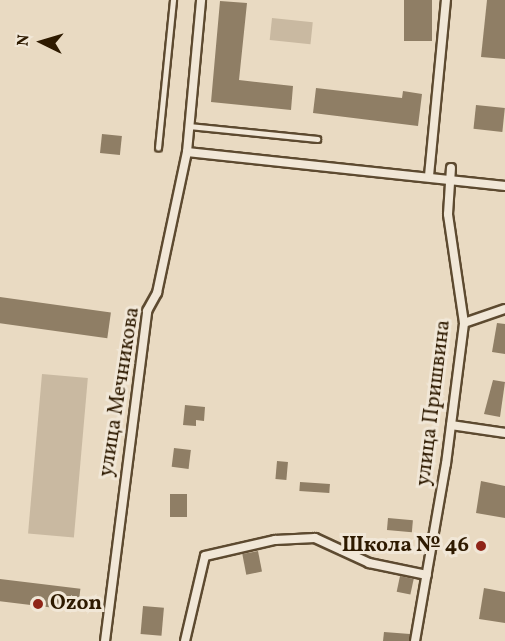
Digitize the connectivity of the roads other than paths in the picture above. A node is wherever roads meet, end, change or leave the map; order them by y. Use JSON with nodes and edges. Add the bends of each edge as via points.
{"nodes":[{"id":1,"x":173,"y":0,"type":"edge"},
{"id":2,"x":201,"y":0,"type":"edge"},
{"id":3,"x":446,"y":0,"type":"edge"},
{"id":4,"x":189,"y":126,"type":"junction"},
{"id":5,"x":317,"y":139,"type":"dead end"},
{"id":6,"x":158,"y":148,"type":"dead end"},
{"id":7,"x":187,"y":152,"type":"junction"},
{"id":8,"x":451,"y":168,"type":"dead end"},
{"id":9,"x":429,"y":176,"type":"junction"},
{"id":10,"x":450,"y":179,"type":"junction"},
{"id":11,"x":505,"y":186,"type":"edge"},
{"id":12,"x":505,"y":309,"type":"edge"},
{"id":13,"x":464,"y":323,"type":"junction"},
{"id":14,"x":451,"y":425,"type":"junction"},
{"id":15,"x":505,"y":434,"type":"edge"},
{"id":16,"x":427,"y":575,"type":"junction"},
{"id":17,"x":105,"y":641,"type":"edge"},
{"id":18,"x":185,"y":641,"type":"edge"},
{"id":19,"x":415,"y":641,"type":"edge"}],
"edges":[{"from":1,"to":6,"type":"lane"},
{"from":2,"to":4,"type":"street","name":"улица Мечникова"},
{"from":3,"to":9,"type":"street"},
{"from":4,"to":5,"type":"lane"},
{"from":4,"to":7,"type":"street","name":"улица Мечникова"},
{"from":7,"to":9,"type":"street"},
{"from":7,"to":17,"type":"street","name":"улица Мечникова","via":[[167,251],[143,333]]},
{"from":8,"to":10,"type":"street","name":"улица Пришвина"},
{"from":9,"to":10,"type":"street"},
{"from":10,"to":11,"type":"street"},
{"from":10,"to":13,"type":"street","name":"улица Пришвина","via":[[448,214]]},
{"from":12,"to":13,"type":"street"},
{"from":13,"to":14,"type":"street","name":"улица Пришвина"},
{"from":14,"to":15,"type":"street"},
{"from":14,"to":16,"type":"street","name":"улица Пришвина"},
{"from":16,"to":18,"type":"street","via":[[369,563],[315,538],[275,540],[205,556]]},
{"from":16,"to":19,"type":"street","name":"улица Пришвина"}]}
